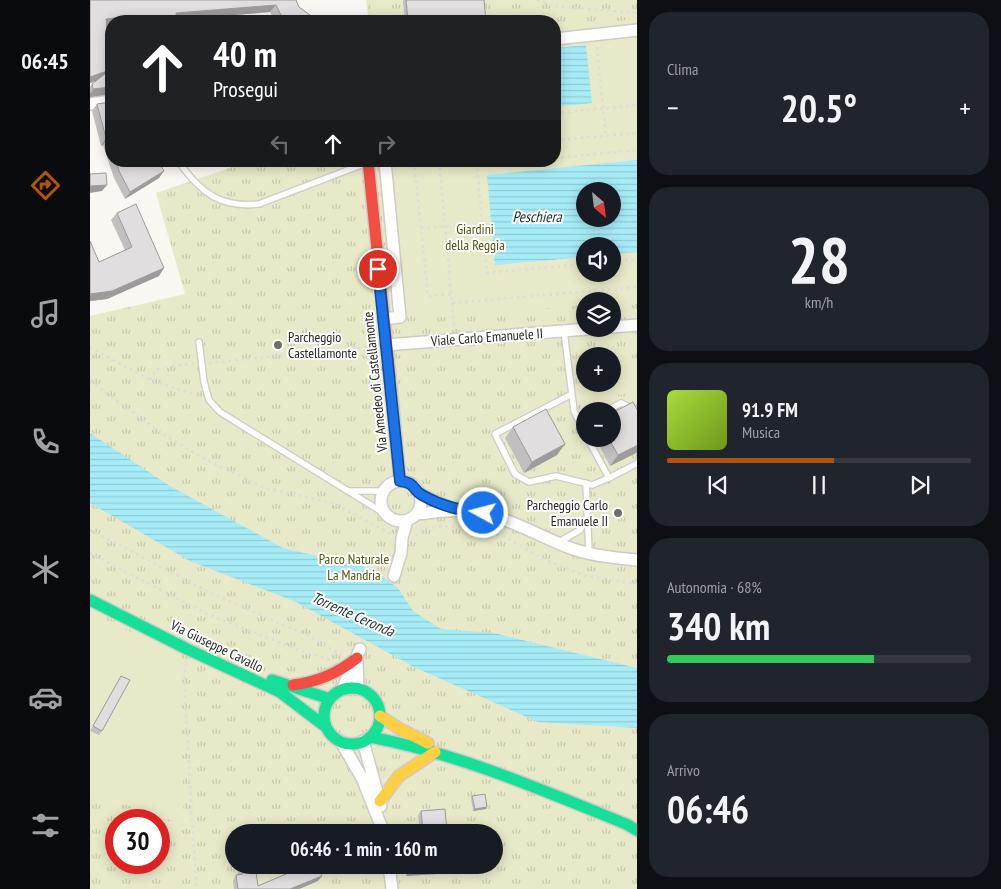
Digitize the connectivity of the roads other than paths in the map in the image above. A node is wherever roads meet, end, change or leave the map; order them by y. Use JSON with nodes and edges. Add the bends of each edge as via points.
{"nodes":[{"id":1,"x":637,"y":30,"type":"edge"},
{"id":2,"x":561,"y":38,"type":"edge"},
{"id":3,"x":105,"y":102,"type":"edge"},
{"id":4,"x":90,"y":104,"type":"edge"},
{"id":5,"x":183,"y":167,"type":"edge"},
{"id":6,"x":355,"y":167,"type":"edge"},
{"id":7,"x":368,"y":167,"type":"edge"},
{"id":8,"x":386,"y":167,"type":"edge"},
{"id":9,"x":383,"y":319,"type":"junction"},
{"id":10,"x":637,"y":325,"type":"edge"},
{"id":11,"x":621,"y":326,"type":"edge"},
{"id":12,"x":576,"y":330,"type":"edge"},
{"id":13,"x":564,"y":331,"type":"junction"},
{"id":14,"x":199,"y":342,"type":"dead end"},
{"id":15,"x":386,"y":345,"type":"junction"},
{"id":16,"x":572,"y":394,"type":"junction"},
{"id":17,"x":621,"y":403,"type":"edge"},
{"id":18,"x":637,"y":411,"type":"edge"},
{"id":19,"x":576,"y":414,"type":"edge"},
{"id":20,"x":592,"y":447,"type":"edge"},
{"id":21,"x":637,"y":463,"type":"edge"},
{"id":22,"x":609,"y":478,"type":"junction"},
{"id":23,"x":400,"y":481,"type":"junction"},
{"id":24,"x":586,"y":483,"type":"junction"},
{"id":25,"x":347,"y":491,"type":"junction"},
{"id":26,"x":383,"y":492,"type":"junction"},
{"id":27,"x":420,"y":494,"type":"junction"},
{"id":28,"x":455,"y":510,"type":"junction"},
{"id":29,"x":588,"y":516,"type":"junction"},
{"id":30,"x":401,"y":517,"type":"junction"},
{"id":31,"x":558,"y":543,"type":"junction"},
{"id":32,"x":589,"y":553,"type":"junction"},
{"id":33,"x":637,"y":560,"type":"edge"},
{"id":34,"x":394,"y":576,"type":"dead end"},
{"id":35,"x":90,"y":588,"type":"edge"},
{"id":36,"x":90,"y":600,"type":"edge"},
{"id":37,"x":359,"y":654,"type":"junction"},
{"id":38,"x":284,"y":686,"type":"junction"},
{"id":39,"x":358,"y":689,"type":"junction"},
{"id":40,"x":342,"y":690,"type":"junction"},
{"id":41,"x":330,"y":698,"type":"junction"},
{"id":42,"x":380,"y":716,"type":"junction"},
{"id":43,"x":326,"y":727,"type":"junction"},
{"id":44,"x":367,"y":739,"type":"junction"},
{"id":45,"x":341,"y":742,"type":"junction"},
{"id":46,"x":435,"y":752,"type":"junction"},
{"id":47,"x":466,"y":761,"type":"junction"},
{"id":48,"x":380,"y":801,"type":"junction"},
{"id":49,"x":380,"y":824,"type":"edge"},
{"id":50,"x":382,"y":824,"type":"edge"},
{"id":51,"x":637,"y":831,"type":"edge"},
{"id":52,"x":390,"y":874,"type":"edge"},
{"id":53,"x":392,"y":889,"type":"edge"}],
"edges":[{"from":1,"to":2,"type":"street"},
{"from":3,"to":4,"type":"street"},
{"from":5,"to":6,"type":"lane","via":[[199,187],[215,198],[242,206],[259,204]]},
{"from":7,"to":9,"type":"street","name":"Via Amedeo di Castellamonte"},
{"from":8,"to":9,"type":"street","via":[[400,317]]},
{"from":9,"to":15,"type":"street","name":"Via Amedeo di Castellamonte"},
{"from":10,"to":11,"type":"street"},
{"from":12,"to":13,"type":"street","name":"Viale Carlo Emanuele II"},
{"from":13,"to":15,"type":"street","name":"Viale Carlo Emanuele II"},
{"from":13,"to":16,"type":"lane"},
{"from":14,"to":25,"type":"lane","via":[[204,382],[210,400],[220,412]]},
{"from":15,"to":23,"type":"street","name":"Via Amedeo di Castellamonte"},
{"from":16,"to":19,"type":"lane"},
{"from":16,"to":24,"type":"lane","via":[[495,434],[515,474],[529,482],[556,476]]},
{"from":17,"to":18,"type":"lane"},
{"from":20,"to":22,"type":"lane"},
{"from":21,"to":22,"type":"lane"},
{"from":22,"to":24,"type":"lane","via":[[592,485]]},
{"from":23,"to":26,"type":"street","via":[[390,484]]},
{"from":23,"to":27,"type":"street","via":[[412,484]]},
{"from":24,"to":29,"type":"lane"},
{"from":25,"to":26,"type":"lane"},
{"from":25,"to":30,"type":"lane"},
{"from":26,"to":30,"type":"street","via":[[381,504]]},
{"from":27,"to":28,"type":"street"},
{"from":27,"to":30,"type":"street","via":[[421,505]]},
{"from":28,"to":30,"type":"street"},
{"from":28,"to":31,"type":"street","via":[[483,513]]},
{"from":29,"to":31,"type":"lane","via":[[580,530]]},
{"from":29,"to":32,"type":"lane"},
{"from":30,"to":34,"type":"street","via":[[401,553]]},
{"from":31,"to":32,"type":"street"},
{"from":32,"to":33,"type":"street"},
{"from":35,"to":38,"type":"street","name":"Via Giuseppe Cavallo"},
{"from":36,"to":43,"type":"street","name":"Via Giuseppe Cavallo","via":[[280,692]]},
{"from":37,"to":38,"type":"street","via":[[341,670],[311,684]]},
{"from":37,"to":39,"type":"street"},
{"from":37,"to":40,"type":"street"},
{"from":38,"to":41,"type":"street","name":"Via Giuseppe Cavallo"},
{"from":39,"to":40,"type":"street"},
{"from":39,"to":42,"type":"street","via":[[374,698]]},
{"from":40,"to":41,"type":"street"},
{"from":41,"to":43,"type":"street","via":[[324,712]]},
{"from":42,"to":44,"type":"street","via":[[376,731]]},
{"from":42,"to":47,"type":"street"},
{"from":43,"to":45,"type":"street"},
{"from":44,"to":45,"type":"street","via":[[348,744]]},
{"from":44,"to":46,"type":"street","via":[[393,740]]},
{"from":44,"to":48,"type":"street"},
{"from":45,"to":49,"type":"street","via":[[362,778]]},
{"from":46,"to":47,"type":"street"},
{"from":46,"to":48,"type":"street","via":[[399,776]]},
{"from":47,"to":51,"type":"street"},
{"from":48,"to":50,"type":"street"},
{"from":52,"to":53,"type":"street"}]}
